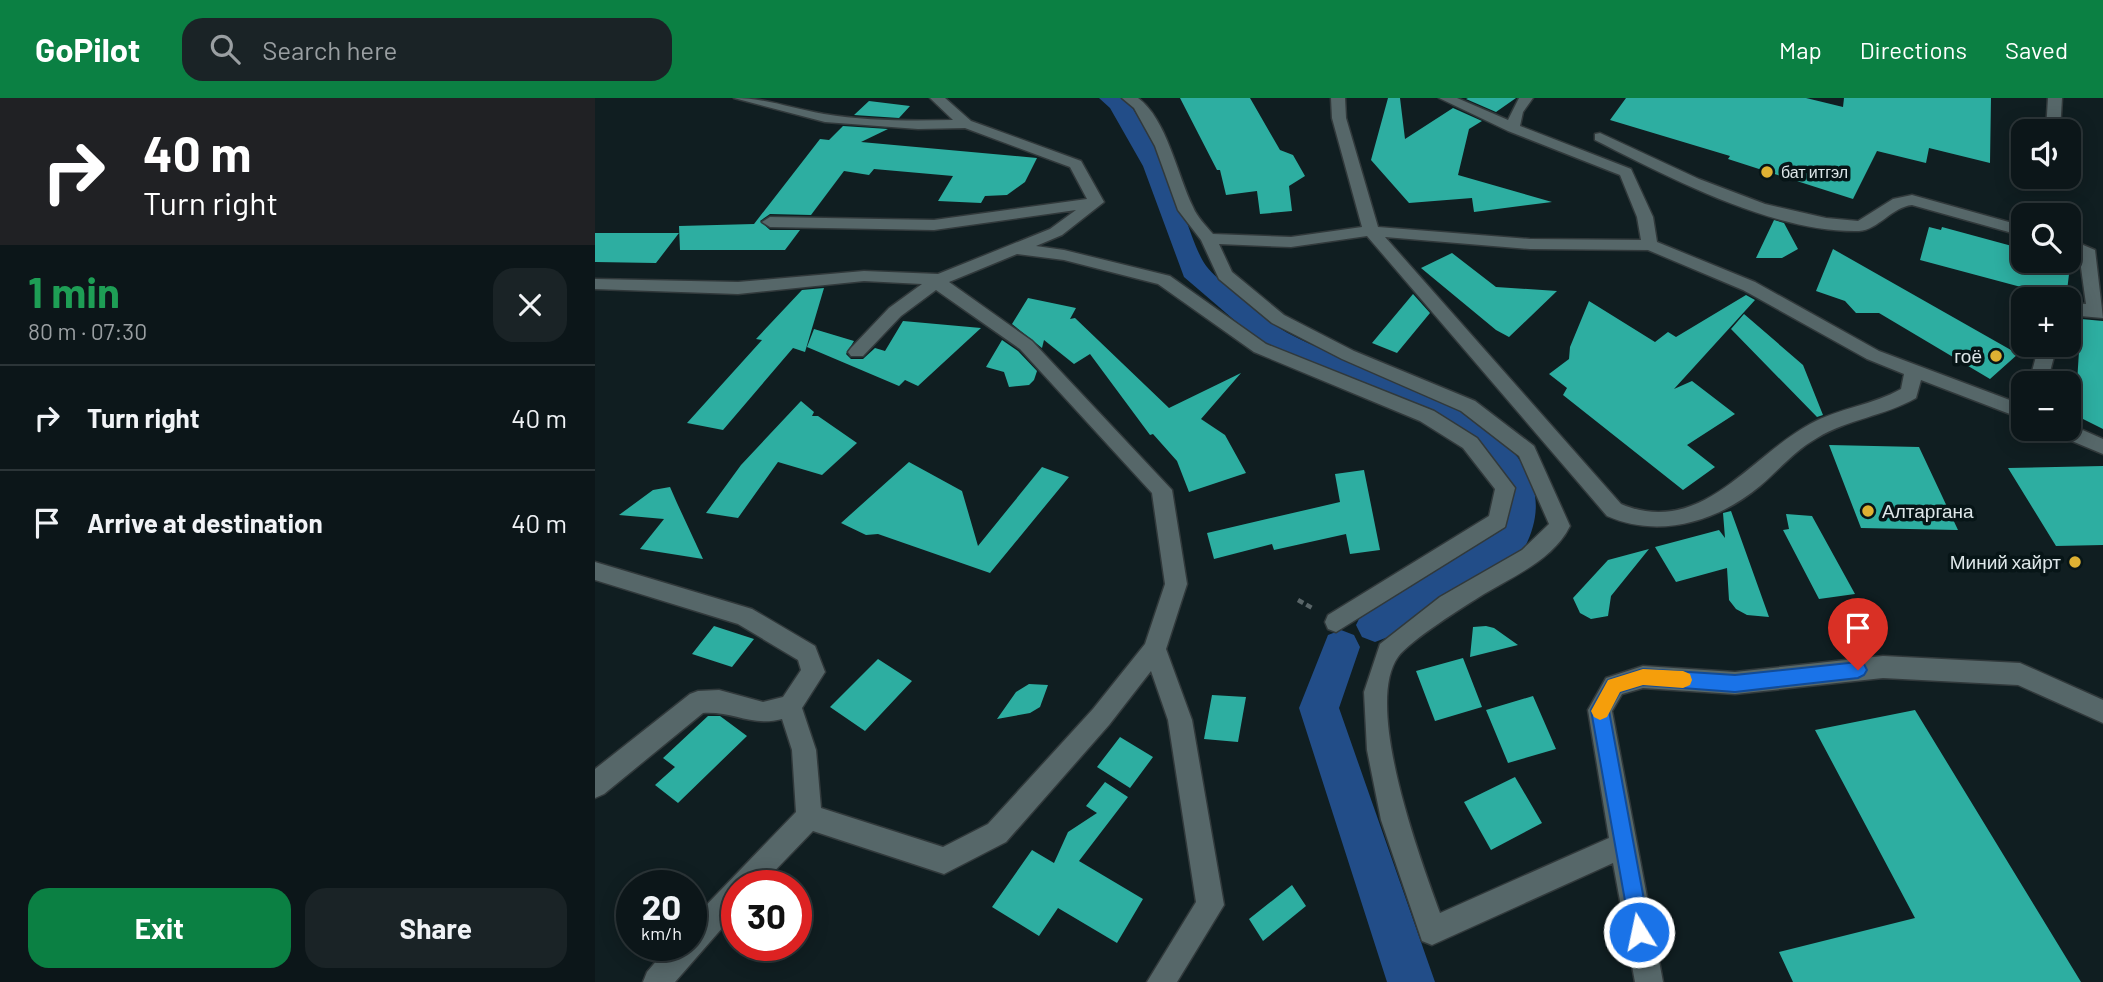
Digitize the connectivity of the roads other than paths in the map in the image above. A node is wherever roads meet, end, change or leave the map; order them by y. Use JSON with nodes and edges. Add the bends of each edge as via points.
{"nodes":[{"id":1,"x":741,"y":98,"type":"edge"},
{"id":2,"x":937,"y":98,"type":"edge"},
{"id":3,"x":1129,"y":98,"type":"edge"},
{"id":4,"x":1338,"y":98,"type":"edge"},
{"id":5,"x":1446,"y":98,"type":"edge"},
{"id":6,"x":1526,"y":98,"type":"edge"},
{"id":7,"x":2055,"y":98,"type":"edge"},
{"id":8,"x":2054,"y":119,"type":"edge"},
{"id":9,"x":966,"y":124,"type":"junction"},
{"id":10,"x":1513,"y":128,"type":"junction"},
{"id":11,"x":1601,"y":138,"type":"dead end"},
{"id":12,"x":1096,"y":202,"type":"junction"},
{"id":13,"x":770,"y":222,"type":"dead end"},
{"id":14,"x":2011,"y":228,"type":"edge"},
{"id":15,"x":1371,"y":231,"type":"junction"},
{"id":16,"x":1208,"y":239,"type":"junction"},
{"id":17,"x":1650,"y":244,"type":"junction"},
{"id":18,"x":2081,"y":248,"type":"edge"},
{"id":19,"x":1014,"y":249,"type":"junction"},
{"id":20,"x":940,"y":279,"type":"junction"},
{"id":21,"x":595,"y":284,"type":"edge"},
{"id":22,"x":2081,"y":310,"type":"edge"},
{"id":23,"x":2099,"y":311,"type":"edge"},
{"id":24,"x":857,"y":352,"type":"dead end"},
{"id":25,"x":1914,"y":372,"type":"junction"},
{"id":26,"x":2011,"y":408,"type":"edge"},
{"id":27,"x":2081,"y":437,"type":"edge"},
{"id":28,"x":2103,"y":447,"type":"edge"},
{"id":29,"x":595,"y":571,"type":"edge"},
{"id":30,"x":1336,"y":622,"type":"dead end"},
{"id":31,"x":1155,"y":649,"type":"junction"},
{"id":32,"x":790,"y":706,"type":"junction"},
{"id":33,"x":2103,"y":712,"type":"edge"},
{"id":34,"x":595,"y":785,"type":"edge"},
{"id":35,"x":809,"y":817,"type":"junction"},
{"id":36,"x":1623,"y":845,"type":"junction"},
{"id":37,"x":757,"y":870,"type":"edge"},
{"id":38,"x":721,"y":908,"type":"edge"},
{"id":39,"x":707,"y":924,"type":"edge"},
{"id":40,"x":675,"y":961,"type":"edge"},
{"id":41,"x":657,"y":982,"type":"edge"},
{"id":42,"x":1161,"y":982,"type":"edge"},
{"id":43,"x":1649,"y":982,"type":"edge"}],
"edges":[{"from":1,"to":9,"type":"street","via":[[825,118]]},
{"from":2,"to":9,"type":"street"},
{"from":3,"to":16,"type":"street","via":[[1140,106],[1162,146],[1186,210]]},
{"from":4,"to":15,"type":"street","via":[[1339,118]]},
{"from":5,"to":10,"type":"street"},
{"from":6,"to":10,"type":"street"},
{"from":7,"to":8,"type":"street"},
{"from":9,"to":12,"type":"street","via":[[1076,164]]},
{"from":10,"to":17,"type":"street","via":[[1626,173],[1645,217]]},
{"from":11,"to":14,"type":"street","via":[[1702,187],[1785,212],[1861,226],[1898,202],[1912,200]]},
{"from":12,"to":13,"type":"street","via":[[933,225]]},
{"from":12,"to":19,"type":"street","via":[[1056,232]]},
{"from":15,"to":16,"type":"street","via":[[1291,242]]},
{"from":15,"to":17,"type":"street","via":[[1530,244]]},
{"from":15,"to":25,"type":"street","via":[[1614,510],[1630,520],[1656,522],[1711,506],[1751,482],[1793,442],[1852,413],[1903,397],[1909,393]]},
{"from":16,"to":36,"type":"street","via":[[1225,275],[1278,319],[1348,355],[1468,406],[1527,452],[1560,526],[1530,556],[1448,604],[1388,651],[1376,692],[1379,750],[1394,820],[1432,931]]},
{"from":17,"to":25,"type":"street","via":[[1749,286],[1873,355]]},
{"from":18,"to":23,"type":"street","via":[[2087,250]]},
{"from":19,"to":20,"type":"street"},
{"from":19,"to":30,"type":"street","via":[[1064,255],[1164,280],[1260,348],[1427,416],[1470,443],[1505,488],[1498,521]]},
{"from":20,"to":21,"type":"street","via":[[864,276],[738,288]]},
{"from":20,"to":24,"type":"street","via":[[895,312]]},
{"from":20,"to":31,"type":"street","via":[[941,286],[1026,345],[1162,490],[1177,584]]},
{"from":22,"to":23,"type":"street"},
{"from":25,"to":26,"type":"street"},
{"from":27,"to":28,"type":"street"},
{"from":29,"to":32,"type":"street","via":[[744,616],[807,653],[813,672]]},
{"from":31,"to":35,"type":"street","via":[[997,833],[944,861]]},
{"from":31,"to":42,"type":"street","via":[[1181,720],[1210,905]]},
{"from":32,"to":34,"type":"street","via":[[763,713],[719,701],[698,702]]},
{"from":32,"to":35,"type":"street","via":[[804,750]]},
{"from":33,"to":36,"type":"street","via":[[2020,674],[1883,667],[1735,683],[1643,677],[1614,686],[1600,710]]},
{"from":35,"to":37,"type":"street"},
{"from":36,"to":43,"type":"street"},
{"from":38,"to":39,"type":"street"},
{"from":40,"to":41,"type":"street"}]}
